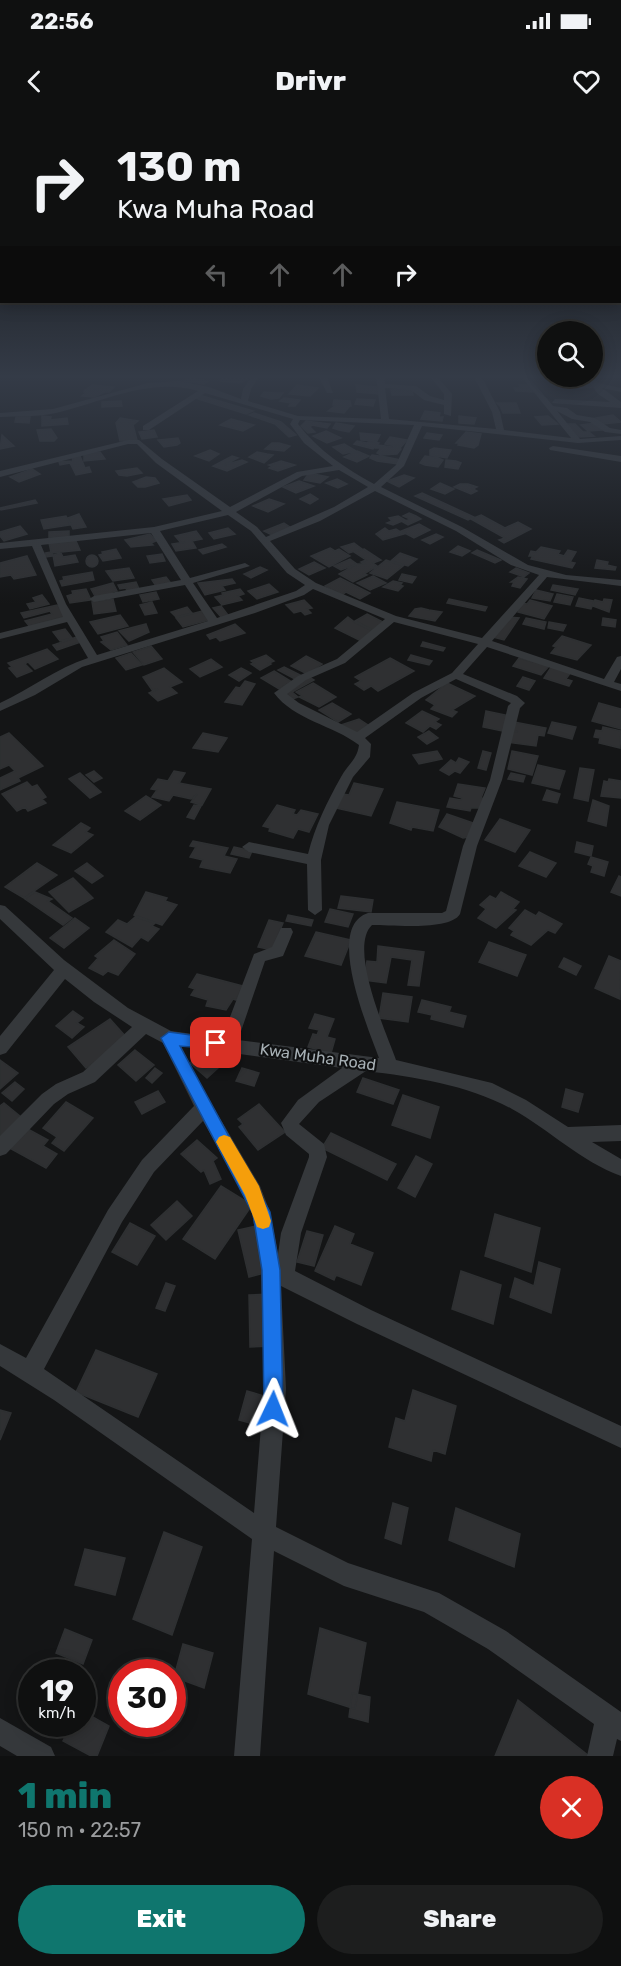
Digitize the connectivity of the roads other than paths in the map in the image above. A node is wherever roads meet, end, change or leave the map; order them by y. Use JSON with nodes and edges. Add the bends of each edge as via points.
{"nodes":[{"id":1,"x":91,"y":451,"type":"edge"},
{"id":2,"x":149,"y":451,"type":"edge"},
{"id":3,"x":323,"y":451,"type":"edge"},
{"id":4,"x":405,"y":451,"type":"edge"},
{"id":5,"x":576,"y":451,"type":"edge"},
{"id":6,"x":621,"y":459,"type":"edge"},
{"id":7,"x":346,"y":470,"type":"junction"},
{"id":8,"x":0,"y":474,"type":"edge"},
{"id":9,"x":389,"y":476,"type":"junction"},
{"id":10,"x":374,"y":487,"type":"junction"},
{"id":11,"x":352,"y":500,"type":"junction"},
{"id":12,"x":372,"y":501,"type":"dead end"},
{"id":13,"x":383,"y":501,"type":"dead end"},
{"id":14,"x":403,"y":502,"type":"junction"},
{"id":15,"x":228,"y":512,"type":"junction"},
{"id":16,"x":154,"y":530,"type":"junction"},
{"id":17,"x":265,"y":540,"type":"junction"},
{"id":18,"x":35,"y":541,"type":"junction"},
{"id":19,"x":0,"y":546,"type":"edge"},
{"id":20,"x":245,"y":566,"type":"dead end"},
{"id":21,"x":545,"y":574,"type":"junction"},
{"id":22,"x":186,"y":582,"type":"junction"},
{"id":23,"x":621,"y":583,"type":"edge"},
{"id":24,"x":312,"y":585,"type":"junction"},
{"id":25,"x":94,"y":599,"type":"dead end"},
{"id":26,"x":71,"y":618,"type":"junction"},
{"id":27,"x":392,"y":618,"type":"junction"},
{"id":28,"x":213,"y":621,"type":"junction"},
{"id":29,"x":0,"y":636,"type":"edge"},
{"id":30,"x":484,"y":642,"type":"junction"},
{"id":31,"x":94,"y":659,"type":"junction"},
{"id":32,"x":621,"y":659,"type":"edge"},
{"id":33,"x":456,"y":675,"type":"junction"},
{"id":34,"x":607,"y":684,"type":"junction"},
{"id":35,"x":621,"y":688,"type":"edge"},
{"id":36,"x":0,"y":707,"type":"edge"},
{"id":37,"x":358,"y":737,"type":"junction"},
{"id":38,"x":249,"y":847,"type":"dead end"},
{"id":39,"x":314,"y":860,"type":"junction"},
{"id":40,"x":0,"y":910,"type":"edge"},
{"id":41,"x":315,"y":910,"type":"dead end"},
{"id":42,"x":286,"y":932,"type":"dead end"},
{"id":43,"x":63,"y":970,"type":"junction"},
{"id":44,"x":143,"y":1027,"type":"junction"},
{"id":45,"x":169,"y":1038,"type":"junction"},
{"id":46,"x":228,"y":1045,"type":"junction"},
{"id":47,"x":0,"y":1048,"type":"edge"},
{"id":48,"x":363,"y":1064,"type":"junction"},
{"id":49,"x":390,"y":1067,"type":"junction"},
{"id":50,"x":204,"y":1107,"type":"junction"},
{"id":51,"x":621,"y":1133,"type":"edge"},
{"id":52,"x":563,"y":1135,"type":"junction"},
{"id":53,"x":0,"y":1148,"type":"edge"},
{"id":54,"x":621,"y":1168,"type":"edge"},
{"id":55,"x":277,"y":1273,"type":"junction"},
{"id":56,"x":0,"y":1354,"type":"edge"},
{"id":57,"x":32,"y":1371,"type":"junction"},
{"id":58,"x":621,"y":1437,"type":"edge"},
{"id":59,"x":265,"y":1534,"type":"junction"},
{"id":60,"x":615,"y":1723,"type":"edge"},
{"id":61,"x":0,"y":1731,"type":"edge"},
{"id":62,"x":42,"y":1756,"type":"edge"},
{"id":63,"x":247,"y":1756,"type":"edge"},
{"id":64,"x":600,"y":1756,"type":"edge"}],
"edges":[{"from":1,"to":8,"type":"street"},
{"from":2,"to":15,"type":"street"},
{"from":3,"to":7,"type":"street"},
{"from":4,"to":9,"type":"street","via":[[400,466]]},
{"from":5,"to":6,"type":"street"},
{"from":7,"to":9,"type":"street","via":[[372,477]]},
{"from":7,"to":10,"type":"street"},
{"from":7,"to":15,"type":"street","via":[[300,474]]},
{"from":9,"to":10,"type":"street"},
{"from":10,"to":11,"type":"street"},
{"from":10,"to":14,"type":"street"},
{"from":11,"to":12,"type":"street"},
{"from":11,"to":17,"type":"street"},
{"from":13,"to":14,"type":"street"},
{"from":14,"to":21,"type":"street","via":[[494,552]]},
{"from":15,"to":16,"type":"street"},
{"from":15,"to":17,"type":"street"},
{"from":16,"to":18,"type":"street"},
{"from":16,"to":22,"type":"street"},
{"from":17,"to":24,"type":"street","via":[[291,571]]},
{"from":18,"to":19,"type":"street"},
{"from":18,"to":26,"type":"street","via":[[52,585]]},
{"from":20,"to":22,"type":"street"},
{"from":21,"to":23,"type":"street"},
{"from":21,"to":30,"type":"street"},
{"from":22,"to":25,"type":"street"},
{"from":22,"to":28,"type":"street"},
{"from":24,"to":27,"type":"street"},
{"from":24,"to":28,"type":"street","via":[[282,600]]},
{"from":26,"to":29,"type":"street"},
{"from":26,"to":31,"type":"street"},
{"from":27,"to":30,"type":"street"},
{"from":27,"to":37,"type":"street","via":[[341,661],[302,678],[280,693]]},
{"from":28,"to":31,"type":"street"},
{"from":30,"to":33,"type":"street"},
{"from":30,"to":34,"type":"street"},
{"from":31,"to":36,"type":"street"},
{"from":32,"to":34,"type":"street"},
{"from":33,"to":37,"type":"street","via":[[396,708]]},
{"from":33,"to":49,"type":"street","via":[[519,703],[514,706],[496,780],[470,846],[453,914],[445,919],[368,919],[356,933],[358,969]]},
{"from":34,"to":35,"type":"street"},
{"from":37,"to":39,"type":"street","via":[[366,751],[332,801]]},
{"from":38,"to":39,"type":"street"},
{"from":39,"to":41,"type":"street"},
{"from":40,"to":43,"type":"street","name":"Kwa Muha Road"},
{"from":42,"to":46,"type":"street","via":[[278,952],[259,958]]},
{"from":43,"to":44,"type":"street","name":"Kwa Muha Road"},
{"from":43,"to":47,"type":"street"},
{"from":44,"to":45,"type":"street","name":"Kwa Muha Road"},
{"from":44,"to":53,"type":"street","via":[[89,1077],[48,1099]]},
{"from":45,"to":46,"type":"street","name":"Kwa Muha Road"},
{"from":45,"to":50,"type":"street"},
{"from":46,"to":48,"type":"street","name":"Kwa Muha Road"},
{"from":48,"to":49,"type":"street","name":"Kwa Muha Road"},
{"from":48,"to":55,"type":"street","via":[[327,1087],[290,1123],[318,1150],[318,1157]]},
{"from":49,"to":52,"type":"street","name":"Kwa Muha Road","via":[[486,1089],[520,1105]]},
{"from":50,"to":55,"type":"street","via":[[253,1192]]},
{"from":50,"to":57,"type":"street","via":[[148,1166],[115,1216]]},
{"from":51,"to":52,"type":"street"},
{"from":52,"to":54,"type":"street","name":"Kwa Muha Road"},
{"from":55,"to":58,"type":"street"},
{"from":55,"to":59,"type":"street","via":[[275,1389]]},
{"from":56,"to":57,"type":"street"},
{"from":57,"to":59,"type":"street"},
{"from":59,"to":60,"type":"street","via":[[344,1574],[430,1602],[497,1640]]},
{"from":59,"to":63,"type":"street"},
{"from":60,"to":64,"type":"street"},
{"from":61,"to":62,"type":"street"}]}
